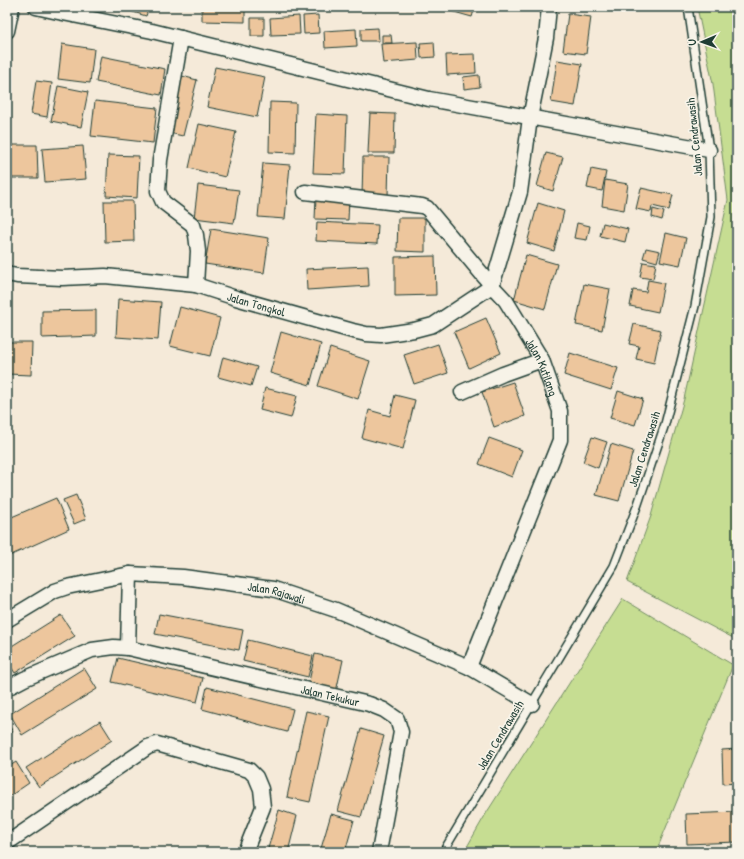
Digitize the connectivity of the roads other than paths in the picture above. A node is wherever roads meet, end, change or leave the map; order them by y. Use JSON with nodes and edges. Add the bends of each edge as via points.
{"nodes":[{"id":1,"x":12,"y":7,"type":"edge"},
{"id":2,"x":36,"y":7,"type":"edge"},
{"id":3,"x":549,"y":7,"type":"edge"},
{"id":4,"x":688,"y":7,"type":"edge"},
{"id":5,"x":7,"y":31,"type":"edge"},
{"id":6,"x":181,"y":38,"type":"junction"},
{"id":7,"x":530,"y":118,"type":"junction"},
{"id":8,"x":709,"y":150,"type":"junction"},
{"id":9,"x":305,"y":192,"type":"dead end"},
{"id":10,"x":7,"y":274,"type":"edge"},
{"id":11,"x":196,"y":285,"type":"junction"},
{"id":12,"x":492,"y":286,"type":"junction"},
{"id":13,"x":542,"y":360,"type":"junction"},
{"id":14,"x":462,"y":392,"type":"dead end"},
{"id":15,"x":130,"y":574,"type":"junction"},
{"id":16,"x":7,"y":620,"type":"edge"},
{"id":17,"x":128,"y":648,"type":"junction"},
{"id":18,"x":469,"y":667,"type":"junction"},
{"id":19,"x":7,"y":688,"type":"edge"},
{"id":20,"x":532,"y":704,"type":"junction"},
{"id":21,"x":7,"y":843,"type":"edge"},
{"id":22,"x":245,"y":852,"type":"edge"},
{"id":23,"x":379,"y":852,"type":"edge"},
{"id":24,"x":443,"y":852,"type":"edge"}],
"edges":[{"from":1,"to":5,"type":"street"},
{"from":2,"to":6,"type":"street"},
{"from":3,"to":7,"type":"street","via":[[546,38]]},
{"from":4,"to":8,"type":"lane","name":"Jalan Cendrawasih"},
{"from":6,"to":7,"type":"street","via":[[429,99]]},
{"from":6,"to":11,"type":"street","via":[[160,160],[158,191],[163,202],[193,225],[198,251]]},
{"from":7,"to":8,"type":"street"},
{"from":7,"to":12,"type":"street","via":[[520,192]]},
{"from":8,"to":20,"type":"lane","name":"Jalan Cendrawasih","via":[[711,217],[695,306],[665,424],[614,566]]},
{"from":9,"to":12,"type":"street","name":"Jalan Kutilang","via":[[422,206],[430,212]]},
{"from":10,"to":11,"type":"street","name":"Jalan Tongkol","via":[[62,278],[105,276]]},
{"from":11,"to":12,"type":"street","name":"Jalan Tongkol","via":[[353,331],[381,335],[432,325]]},
{"from":12,"to":13,"type":"street","name":"Jalan Kutilang","via":[[506,301]]},
{"from":13,"to":14,"type":"street"},
{"from":13,"to":18,"type":"street","name":"Jalan Kutilang","via":[[560,411],[560,440]]},
{"from":15,"to":16,"type":"street","name":"Jalan Rajawali","via":[[67,587]]},
{"from":15,"to":17,"type":"street"},
{"from":15,"to":18,"type":"street","name":"Jalan Rajawali","via":[[183,577],[273,589],[336,610]]},
{"from":17,"to":19,"type":"street","name":"Jalan Tekukur","via":[[92,650]]},
{"from":17,"to":23,"type":"street","name":"Jalan Tekukur","via":[[369,704],[397,719],[400,732]]},
{"from":18,"to":20,"type":"street","name":"Jalan Rajawali"},
{"from":20,"to":24,"type":"lane","name":"Jalan Cendrawasih"},
{"from":21,"to":22,"type":"street","via":[[148,747],[157,744],[249,770],[256,778],[261,789],[263,807]]}]}
